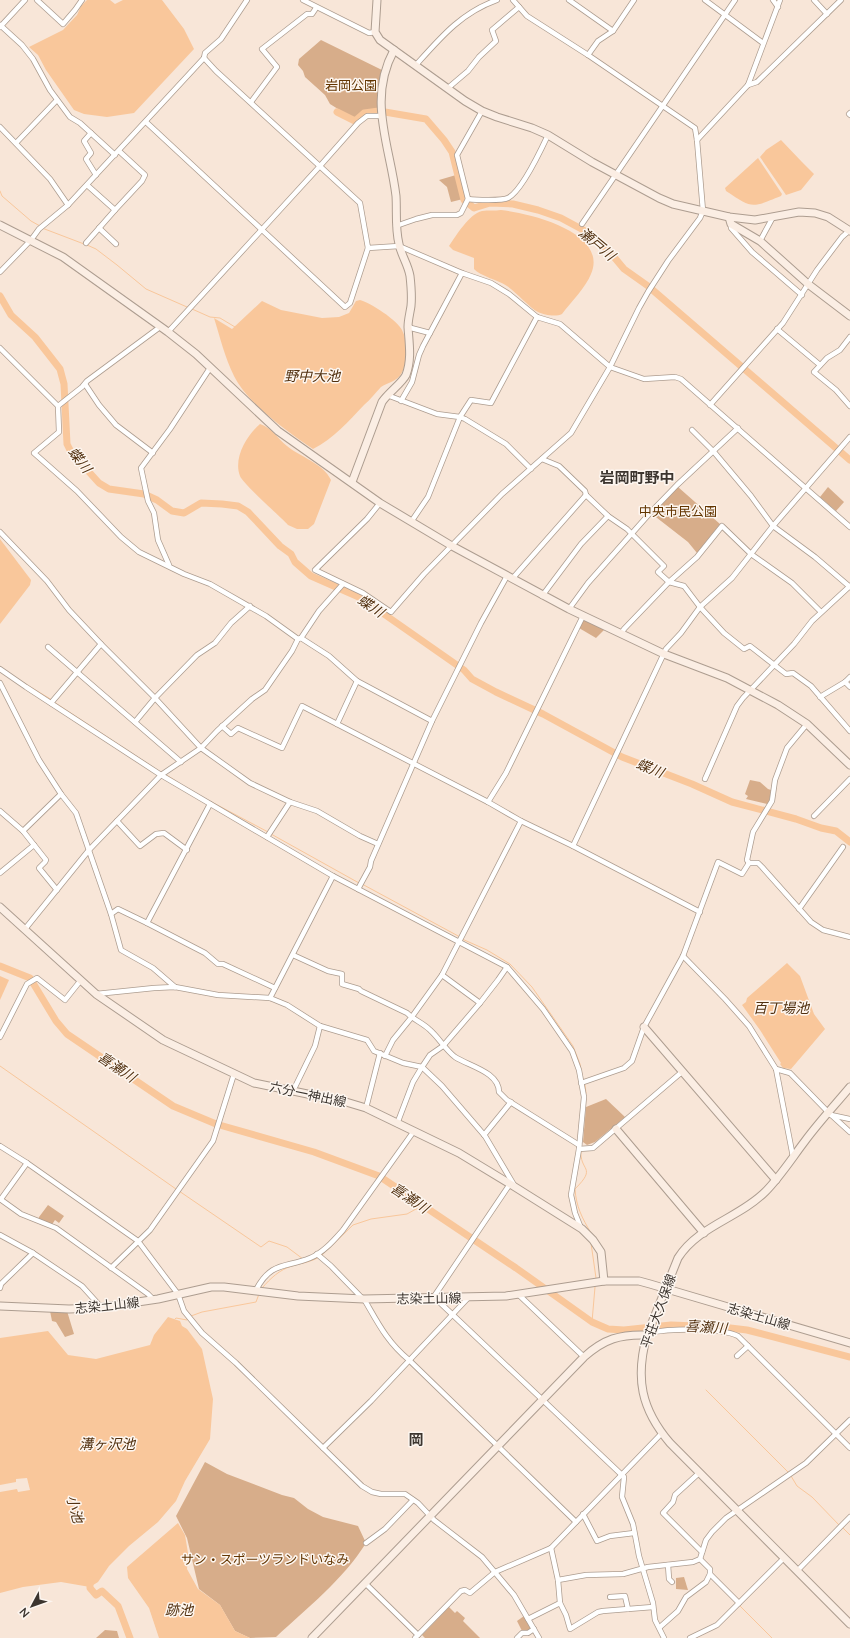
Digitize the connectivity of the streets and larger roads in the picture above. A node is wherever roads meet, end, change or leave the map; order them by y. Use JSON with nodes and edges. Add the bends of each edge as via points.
{"nodes":[{"id":1,"x":25,"y":0,"type":"edge"},
{"id":2,"x":37,"y":0,"type":"edge"},
{"id":3,"x":82,"y":0,"type":"edge"},
{"id":4,"x":247,"y":0,"type":"edge"},
{"id":5,"x":303,"y":0,"type":"edge"},
{"id":6,"x":377,"y":0,"type":"edge"},
{"id":7,"x":497,"y":0,"type":"edge"},
{"id":8,"x":513,"y":0,"type":"edge"},
{"id":9,"x":569,"y":0,"type":"edge"},
{"id":10,"x":634,"y":0,"type":"edge"},
{"id":11,"x":705,"y":0,"type":"edge"},
{"id":12,"x":735,"y":0,"type":"edge"},
{"id":13,"x":773,"y":0,"type":"edge"},
{"id":14,"x":780,"y":0,"type":"edge"},
{"id":15,"x":814,"y":0,"type":"edge"},
{"id":16,"x":841,"y":0,"type":"edge"},
{"id":17,"x":519,"y":7,"type":"junction"},
{"id":18,"x":778,"y":7,"type":"junction"},
{"id":19,"x":316,"y":8,"type":"junction"},
{"id":20,"x":724,"y":14,"type":"junction"},
{"id":21,"x":827,"y":14,"type":"junction"},
{"id":22,"x":0,"y":26,"type":"edge"},
{"id":23,"x":612,"y":31,"type":"junction"},
{"id":24,"x":375,"y":32,"type":"junction"},
{"id":25,"x":763,"y":43,"type":"junction"},
{"id":26,"x":394,"y":50,"type":"junction"},
{"id":27,"x":588,"y":55,"type":"junction"},
{"id":28,"x":204,"y":58,"type":"junction"},
{"id":29,"x":416,"y":65,"type":"junction"},
{"id":30,"x":748,"y":85,"type":"junction"},
{"id":31,"x":448,"y":88,"type":"junction"},
{"id":32,"x":56,"y":100,"type":"junction"},
{"id":33,"x":251,"y":102,"type":"junction"},
{"id":34,"x":662,"y":105,"type":"junction"},
{"id":35,"x":482,"y":111,"type":"junction"},
{"id":36,"x":382,"y":116,"type":"junction"},
{"id":37,"x":146,"y":122,"type":"junction"},
{"id":38,"x":0,"y":128,"type":"edge"},
{"id":39,"x":91,"y":133,"type":"junction"},
{"id":40,"x":548,"y":135,"type":"junction"},
{"id":41,"x":697,"y":140,"type":"junction"},
{"id":42,"x":16,"y":143,"type":"junction"},
{"id":43,"x":119,"y":151,"type":"junction"},
{"id":44,"x":115,"y":155,"type":"junction"},
{"id":45,"x":320,"y":166,"type":"junction"},
{"id":46,"x":96,"y":175,"type":"junction"},
{"id":47,"x":615,"y":175,"type":"junction"},
{"id":48,"x":87,"y":185,"type":"junction"},
{"id":49,"x":468,"y":199,"type":"junction"},
{"id":50,"x":68,"y":205,"type":"junction"},
{"id":51,"x":115,"y":210,"type":"junction"},
{"id":52,"x":702,"y":211,"type":"junction"},
{"id":53,"x":773,"y":217,"type":"junction"},
{"id":54,"x":730,"y":221,"type":"junction"},
{"id":55,"x":582,"y":224,"type":"dead end"},
{"id":56,"x":0,"y":225,"type":"edge"},
{"id":57,"x":396,"y":226,"type":"junction"},
{"id":58,"x":99,"y":228,"type":"junction"},
{"id":59,"x":262,"y":229,"type":"junction"},
{"id":60,"x":850,"y":231,"type":"edge"},
{"id":61,"x":31,"y":240,"type":"junction"},
{"id":62,"x":760,"y":241,"type":"junction"},
{"id":63,"x":86,"y":243,"type":"dead end"},
{"id":64,"x":116,"y":244,"type":"dead end"},
{"id":65,"x":399,"y":246,"type":"junction"},
{"id":66,"x":368,"y":248,"type":"junction"},
{"id":67,"x":0,"y":272,"type":"edge"},
{"id":68,"x":462,"y":273,"type":"junction"},
{"id":69,"x":808,"y":284,"type":"junction"},
{"id":70,"x":802,"y":295,"type":"junction"},
{"id":71,"x":850,"y":316,"type":"edge"},
{"id":72,"x":537,"y":317,"type":"junction"},
{"id":73,"x":408,"y":325,"type":"junction"},
{"id":74,"x":160,"y":327,"type":"junction"},
{"id":75,"x":777,"y":329,"type":"junction"},
{"id":76,"x":168,"y":332,"type":"junction"},
{"id":77,"x":430,"y":333,"type":"junction"},
{"id":78,"x":850,"y":337,"type":"edge"},
{"id":79,"x":0,"y":348,"type":"edge"},
{"id":80,"x":820,"y":365,"type":"junction"},
{"id":81,"x":610,"y":367,"type":"junction"},
{"id":82,"x":210,"y":368,"type":"junction"},
{"id":83,"x":85,"y":384,"type":"junction"},
{"id":84,"x":387,"y":394,"type":"junction"},
{"id":85,"x":401,"y":401,"type":"junction"},
{"id":86,"x":710,"y":405,"type":"junction"},
{"id":87,"x":58,"y":406,"type":"junction"},
{"id":88,"x":850,"y":406,"type":"edge"},
{"id":89,"x":460,"y":417,"type":"junction"},
{"id":90,"x":738,"y":428,"type":"junction"},
{"id":91,"x":692,"y":430,"type":"dead end"},
{"id":92,"x":850,"y":437,"type":"edge"},
{"id":93,"x":714,"y":452,"type":"junction"},
{"id":94,"x":153,"y":453,"type":"junction"},
{"id":95,"x":542,"y":459,"type":"junction"},
{"id":96,"x":530,"y":469,"type":"junction"},
{"id":97,"x":352,"y":482,"type":"junction"},
{"id":98,"x":805,"y":488,"type":"junction"},
{"id":99,"x":586,"y":495,"type":"junction"},
{"id":100,"x":380,"y":503,"type":"junction"},
{"id":101,"x":608,"y":516,"type":"junction"},
{"id":102,"x":411,"y":522,"type":"junction"},
{"id":103,"x":773,"y":526,"type":"junction"},
{"id":104,"x":850,"y":527,"type":"edge"},
{"id":105,"x":0,"y":532,"type":"edge"},
{"id":106,"x":632,"y":534,"type":"junction"},
{"id":107,"x":452,"y":546,"type":"junction"},
{"id":108,"x":751,"y":554,"type":"junction"},
{"id":109,"x":169,"y":565,"type":"junction"},
{"id":110,"x":509,"y":578,"type":"junction"},
{"id":111,"x":669,"y":582,"type":"junction"},
{"id":112,"x":343,"y":584,"type":"junction"},
{"id":113,"x":850,"y":587,"type":"edge"},
{"id":114,"x":542,"y":596,"type":"junction"},
{"id":115,"x":250,"y":606,"type":"junction"},
{"id":116,"x":700,"y":607,"type":"junction"},
{"id":117,"x":569,"y":609,"type":"junction"},
{"id":118,"x":821,"y":612,"type":"junction"},
{"id":119,"x":583,"y":616,"type":"junction"},
{"id":120,"x":621,"y":634,"type":"junction"},
{"id":121,"x":300,"y":639,"type":"junction"},
{"id":122,"x":101,"y":644,"type":"junction"},
{"id":123,"x":48,"y":647,"type":"dead end"},
{"id":124,"x":664,"y":654,"type":"junction"},
{"id":125,"x":774,"y":666,"type":"junction"},
{"id":126,"x":0,"y":669,"type":"edge"},
{"id":127,"x":77,"y":672,"type":"junction"},
{"id":128,"x":850,"y":677,"type":"edge"},
{"id":129,"x":357,"y":681,"type":"junction"},
{"id":130,"x":845,"y":682,"type":"junction"},
{"id":131,"x":0,"y":683,"type":"edge"},
{"id":132,"x":850,"y":687,"type":"edge"},
{"id":133,"x":750,"y":690,"type":"junction"},
{"id":134,"x":820,"y":697,"type":"junction"},
{"id":135,"x":155,"y":698,"type":"junction"},
{"id":136,"x":50,"y":703,"type":"junction"},
{"id":137,"x":432,"y":721,"type":"junction"},
{"id":138,"x":135,"y":722,"type":"junction"},
{"id":139,"x":337,"y":724,"type":"junction"},
{"id":140,"x":807,"y":724,"type":"junction"},
{"id":141,"x":222,"y":726,"type":"junction"},
{"id":142,"x":850,"y":731,"type":"edge"},
{"id":143,"x":201,"y":748,"type":"junction"},
{"id":144,"x":181,"y":762,"type":"junction"},
{"id":145,"x":414,"y":764,"type":"junction"},
{"id":146,"x":850,"y":765,"type":"edge"},
{"id":147,"x":161,"y":775,"type":"junction"},
{"id":148,"x":705,"y":779,"type":"dead end"},
{"id":149,"x":850,"y":779,"type":"edge"},
{"id":150,"x":61,"y":794,"type":"junction"},
{"id":151,"x":290,"y":802,"type":"junction"},
{"id":152,"x":488,"y":802,"type":"junction"},
{"id":153,"x":210,"y":804,"type":"junction"},
{"id":154,"x":0,"y":811,"type":"edge"},
{"id":155,"x":814,"y":816,"type":"dead end"},
{"id":156,"x":117,"y":821,"type":"junction"},
{"id":157,"x":521,"y":821,"type":"junction"},
{"id":158,"x":23,"y":831,"type":"junction"},
{"id":159,"x":267,"y":837,"type":"junction"},
{"id":160,"x":378,"y":844,"type":"junction"},
{"id":161,"x":34,"y":845,"type":"junction"},
{"id":162,"x":573,"y":846,"type":"junction"},
{"id":163,"x":843,"y":846,"type":"dead end"},
{"id":164,"x":89,"y":850,"type":"junction"},
{"id":165,"x":187,"y":850,"type":"junction"},
{"id":166,"x":749,"y":863,"type":"junction"},
{"id":167,"x":0,"y":873,"type":"edge"},
{"id":168,"x":333,"y":876,"type":"junction"},
{"id":169,"x":358,"y":889,"type":"junction"},
{"id":170,"x":57,"y":890,"type":"junction"},
{"id":171,"x":0,"y":907,"type":"edge"},
{"id":172,"x":799,"y":909,"type":"junction"},
{"id":173,"x":700,"y":912,"type":"junction"},
{"id":174,"x":111,"y":914,"type":"junction"},
{"id":175,"x":147,"y":923,"type":"junction"},
{"id":176,"x":25,"y":929,"type":"junction"},
{"id":177,"x":850,"y":937,"type":"edge"},
{"id":178,"x":459,"y":942,"type":"junction"},
{"id":179,"x":293,"y":955,"type":"junction"},
{"id":180,"x":683,"y":956,"type":"junction"},
{"id":181,"x":507,"y":967,"type":"junction"},
{"id":182,"x":442,"y":975,"type":"junction"},
{"id":183,"x":81,"y":980,"type":"junction"},
{"id":184,"x":175,"y":988,"type":"junction"},
{"id":185,"x":275,"y":988,"type":"junction"},
{"id":186,"x":96,"y":994,"type":"junction"},
{"id":187,"x":270,"y":998,"type":"junction"},
{"id":188,"x":480,"y":1003,"type":"junction"},
{"id":189,"x":411,"y":1018,"type":"junction"},
{"id":190,"x":320,"y":1026,"type":"junction"},
{"id":191,"x":644,"y":1027,"type":"junction"},
{"id":192,"x":0,"y":1037,"type":"edge"},
{"id":193,"x":443,"y":1046,"type":"junction"},
{"id":194,"x":380,"y":1053,"type":"junction"},
{"id":195,"x":385,"y":1056,"type":"junction"},
{"id":196,"x":422,"y":1067,"type":"junction"},
{"id":197,"x":776,"y":1069,"type":"junction"},
{"id":198,"x":683,"y":1071,"type":"junction"},
{"id":199,"x":234,"y":1074,"type":"junction"},
{"id":200,"x":581,"y":1083,"type":"junction"},
{"id":201,"x":850,"y":1087,"type":"edge"},
{"id":202,"x":293,"y":1090,"type":"junction"},
{"id":203,"x":511,"y":1102,"type":"junction"},
{"id":204,"x":366,"y":1108,"type":"junction"},
{"id":205,"x":829,"y":1113,"type":"junction"},
{"id":206,"x":850,"y":1119,"type":"edge"},
{"id":207,"x":397,"y":1124,"type":"junction"},
{"id":208,"x":616,"y":1129,"type":"junction"},
{"id":209,"x":414,"y":1131,"type":"junction"},
{"id":210,"x":850,"y":1132,"type":"edge"},
{"id":211,"x":484,"y":1135,"type":"junction"},
{"id":212,"x":0,"y":1146,"type":"edge"},
{"id":213,"x":579,"y":1147,"type":"junction"},
{"id":214,"x":793,"y":1157,"type":"junction"},
{"id":215,"x":27,"y":1163,"type":"junction"},
{"id":216,"x":776,"y":1180,"type":"junction"},
{"id":217,"x":512,"y":1185,"type":"junction"},
{"id":218,"x":0,"y":1199,"type":"edge"},
{"id":219,"x":582,"y":1229,"type":"junction"},
{"id":220,"x":704,"y":1232,"type":"junction"},
{"id":221,"x":0,"y":1235,"type":"edge"},
{"id":222,"x":138,"y":1241,"type":"junction"},
{"id":223,"x":33,"y":1254,"type":"junction"},
{"id":224,"x":319,"y":1256,"type":"junction"},
{"id":225,"x":111,"y":1268,"type":"junction"},
{"id":226,"x":604,"y":1281,"type":"junction"},
{"id":227,"x":0,"y":1285,"type":"edge"},
{"id":228,"x":666,"y":1289,"type":"junction"},
{"id":229,"x":256,"y":1290,"type":"junction"},
{"id":230,"x":178,"y":1294,"type":"junction"},
{"id":231,"x":519,"y":1295,"type":"junction"},
{"id":232,"x":469,"y":1297,"type":"junction"},
{"id":233,"x":434,"y":1298,"type":"junction"},
{"id":234,"x":363,"y":1299,"type":"junction"},
{"id":235,"x":154,"y":1300,"type":"junction"},
{"id":236,"x":0,"y":1306,"type":"edge"},
{"id":237,"x":101,"y":1307,"type":"junction"},
{"id":238,"x":452,"y":1314,"type":"junction"},
{"id":239,"x":648,"y":1333,"type":"junction"},
{"id":240,"x":850,"y":1343,"type":"edge"},
{"id":241,"x":748,"y":1346,"type":"junction"},
{"id":242,"x":737,"y":1356,"type":"dead end"},
{"id":243,"x":584,"y":1357,"type":"junction"},
{"id":244,"x":409,"y":1360,"type":"junction"},
{"id":245,"x":542,"y":1401,"type":"junction"},
{"id":246,"x":850,"y":1420,"type":"edge"},
{"id":247,"x":662,"y":1433,"type":"junction"},
{"id":248,"x":836,"y":1434,"type":"junction"},
{"id":249,"x":499,"y":1446,"type":"junction"},
{"id":250,"x":322,"y":1448,"type":"junction"},
{"id":251,"x":850,"y":1448,"type":"edge"},
{"id":252,"x":699,"y":1473,"type":"junction"},
{"id":253,"x":620,"y":1475,"type":"junction"},
{"id":254,"x":413,"y":1500,"type":"junction"},
{"id":255,"x":737,"y":1511,"type":"junction"},
{"id":256,"x":583,"y":1514,"type":"junction"},
{"id":257,"x":431,"y":1517,"type":"junction"},
{"id":258,"x":850,"y":1517,"type":"edge"},
{"id":259,"x":576,"y":1522,"type":"junction"},
{"id":260,"x":634,"y":1533,"type":"junction"},
{"id":261,"x":366,"y":1543,"type":"dead end"},
{"id":262,"x":551,"y":1548,"type":"junction"},
{"id":263,"x":702,"y":1552,"type":"junction"},
{"id":264,"x":784,"y":1558,"type":"junction"},
{"id":265,"x":700,"y":1559,"type":"junction"},
{"id":266,"x":668,"y":1565,"type":"junction"},
{"id":267,"x":644,"y":1568,"type":"junction"},
{"id":268,"x":797,"y":1571,"type":"junction"},
{"id":269,"x":495,"y":1572,"type":"junction"},
{"id":270,"x":710,"y":1574,"type":"junction"},
{"id":271,"x":558,"y":1580,"type":"junction"},
{"id":272,"x":672,"y":1582,"type":"dead end"},
{"id":273,"x":366,"y":1583,"type":"junction"},
{"id":274,"x":610,"y":1597,"type":"dead end"},
{"id":275,"x":739,"y":1603,"type":"junction"},
{"id":276,"x":560,"y":1604,"type":"junction"},
{"id":277,"x":653,"y":1607,"type":"junction"},
{"id":278,"x":628,"y":1609,"type":"junction"},
{"id":279,"x":528,"y":1619,"type":"junction"},
{"id":280,"x":850,"y":1624,"type":"edge"},
{"id":281,"x":660,"y":1627,"type":"junction"},
{"id":282,"x":534,"y":1629,"type":"junction"},
{"id":283,"x":416,"y":1636,"type":"edge"},
{"id":284,"x":312,"y":1638,"type":"edge"},
{"id":285,"x":517,"y":1638,"type":"edge"},
{"id":286,"x":539,"y":1638,"type":"edge"},
{"id":287,"x":664,"y":1638,"type":"edge"},
{"id":288,"x":690,"y":1638,"type":"edge"}],
"edges":[{"from":1,"to":22,"type":"street"},
{"from":2,"to":3,"type":"street","via":[[63,24]]},
{"from":4,"to":28,"type":"street","via":[[221,39],[205,53]]},
{"from":5,"to":19,"type":"street"},
{"from":6,"to":24,"type":"street"},
{"from":7,"to":29,"type":"street","via":[[459,20]]},
{"from":8,"to":17,"type":"street"},
{"from":9,"to":23,"type":"street"},
{"from":10,"to":23,"type":"street"},
{"from":11,"to":20,"type":"street"},
{"from":12,"to":20,"type":"street"},
{"from":13,"to":18,"type":"street"},
{"from":14,"to":18,"type":"street"},
{"from":15,"to":21,"type":"street"},
{"from":16,"to":21,"type":"street"},
{"from":17,"to":27,"type":"street","via":[[528,16]]},
{"from":17,"to":31,"type":"street","via":[[492,30],[496,41]]},
{"from":18,"to":25,"type":"street"},
{"from":19,"to":24,"type":"street","via":[[369,33]]},
{"from":19,"to":33,"type":"street","via":[[312,14],[307,14],[262,49],[277,67]]},
{"from":20,"to":25,"type":"street"},
{"from":20,"to":34,"type":"street"},
{"from":21,"to":30,"type":"street","via":[[757,82]]},
{"from":22,"to":32,"type":"street","via":[[22,45],[33,59]]},
{"from":23,"to":27,"type":"street","via":[[598,41]]},
{"from":24,"to":26,"type":"street","via":[[380,40]]},
{"from":25,"to":30,"type":"street"},
{"from":26,"to":29,"type":"street"},
{"from":26,"to":36,"type":"street","via":[[382,86]]},
{"from":27,"to":34,"type":"street"},
{"from":28,"to":33,"type":"street"},
{"from":28,"to":37,"type":"street"},
{"from":29,"to":31,"type":"street"},
{"from":30,"to":41,"type":"street"},
{"from":31,"to":35,"type":"street"},
{"from":32,"to":39,"type":"street","via":[[70,117]]},
{"from":32,"to":42,"type":"street"},
{"from":33,"to":45,"type":"street"},
{"from":34,"to":41,"type":"street","via":[[695,128]]},
{"from":34,"to":47,"type":"street"},
{"from":35,"to":40,"type":"street"},
{"from":35,"to":49,"type":"street","via":[[457,155]]},
{"from":36,"to":45,"type":"street","via":[[367,116],[358,123]]},
{"from":36,"to":57,"type":"street","via":[[396,197]]},
{"from":37,"to":43,"type":"street"},
{"from":37,"to":59,"type":"street"},
{"from":38,"to":42,"type":"street"},
{"from":39,"to":44,"type":"street"},
{"from":39,"to":46,"type":"street","via":[[84,141],[91,154],[86,159]]},
{"from":40,"to":47,"type":"street"},
{"from":40,"to":49,"type":"street","via":[[516,191],[508,198],[480,201]]},
{"from":41,"to":52,"type":"street"},
{"from":42,"to":50,"type":"street","via":[[50,179]]},
{"from":43,"to":44,"type":"street"},
{"from":43,"to":51,"type":"street","via":[[145,175]]},
{"from":44,"to":46,"type":"street"},
{"from":45,"to":59,"type":"street"},
{"from":45,"to":66,"type":"street","via":[[360,203]]},
{"from":46,"to":48,"type":"street"},
{"from":47,"to":52,"type":"street","via":[[673,204]]},
{"from":47,"to":55,"type":"street"},
{"from":48,"to":50,"type":"street"},
{"from":48,"to":51,"type":"street"},
{"from":49,"to":57,"type":"street","via":[[461,213],[457,215],[432,215]]},
{"from":50,"to":61,"type":"street","via":[[43,225]]},
{"from":51,"to":58,"type":"street"},
{"from":52,"to":54,"type":"street"},
{"from":52,"to":81,"type":"street","via":[[700,218],[648,292]]},
{"from":53,"to":54,"type":"street"},
{"from":53,"to":60,"type":"street","via":[[799,212],[815,213],[828,217]]},
{"from":53,"to":62,"type":"street"},
{"from":54,"to":62,"type":"street"},
{"from":54,"to":70,"type":"street","via":[[731,228],[752,252]]},
{"from":56,"to":61,"type":"street"},
{"from":57,"to":65,"type":"street"},
{"from":58,"to":63,"type":"street"},
{"from":58,"to":64,"type":"street"},
{"from":59,"to":66,"type":"street","via":[[345,307],[350,303]]},
{"from":59,"to":76,"type":"street"},
{"from":60,"to":69,"type":"street","via":[[826,258]]},
{"from":61,"to":67,"type":"street"},
{"from":61,"to":74,"type":"street","via":[[63,257]]},
{"from":62,"to":69,"type":"street"},
{"from":65,"to":66,"type":"street"},
{"from":65,"to":68,"type":"street"},
{"from":65,"to":73,"type":"street","via":[[408,265],[410,278],[411,305]]},
{"from":68,"to":72,"type":"street","via":[[491,282]]},
{"from":68,"to":77,"type":"street"},
{"from":69,"to":70,"type":"street"},
{"from":69,"to":71,"type":"street"},
{"from":70,"to":75,"type":"street"},
{"from":72,"to":81,"type":"street","via":[[560,324]]},
{"from":72,"to":89,"type":"street","via":[[491,403],[471,400]]},
{"from":73,"to":77,"type":"street"},
{"from":73,"to":84,"type":"street","via":[[411,348],[406,373]]},
{"from":74,"to":76,"type":"street"},
{"from":74,"to":83,"type":"street"},
{"from":75,"to":80,"type":"street"},
{"from":75,"to":86,"type":"street"},
{"from":76,"to":82,"type":"street"},
{"from":77,"to":85,"type":"street","via":[[419,355],[412,382]]},
{"from":78,"to":80,"type":"street","via":[[840,350]]},
{"from":79,"to":87,"type":"street"},
{"from":80,"to":88,"type":"street","via":[[814,372],[836,390]]},
{"from":81,"to":86,"type":"street","via":[[644,379],[681,379]]},
{"from":81,"to":95,"type":"street","via":[[571,434]]},
{"from":82,"to":94,"type":"street"},
{"from":82,"to":97,"type":"street","via":[[278,431]]},
{"from":83,"to":87,"type":"street"},
{"from":83,"to":94,"type":"street","via":[[116,425]]},
{"from":84,"to":85,"type":"street"},
{"from":84,"to":97,"type":"street"},
{"from":85,"to":89,"type":"street","via":[[437,414]]},
{"from":86,"to":90,"type":"street"},
{"from":87,"to":109,"type":"street","via":[[59,432],[34,453],[78,491],[120,536],[139,552]]},
{"from":89,"to":96,"type":"street","via":[[506,444]]},
{"from":89,"to":102,"type":"street","via":[[428,497]]},
{"from":90,"to":93,"type":"street"},
{"from":90,"to":98,"type":"street"},
{"from":91,"to":93,"type":"street"},
{"from":92,"to":98,"type":"street"},
{"from":93,"to":103,"type":"street"},
{"from":93,"to":106,"type":"street","via":[[677,485]]},
{"from":94,"to":109,"type":"street","via":[[141,468],[148,501],[154,513],[158,540]]},
{"from":95,"to":96,"type":"street"},
{"from":95,"to":99,"type":"street","via":[[559,466]]},
{"from":96,"to":107,"type":"street"},
{"from":97,"to":100,"type":"street"},
{"from":98,"to":103,"type":"street"},
{"from":98,"to":104,"type":"street"},
{"from":99,"to":101,"type":"street"},
{"from":99,"to":110,"type":"street"},
{"from":100,"to":102,"type":"street"},
{"from":100,"to":112,"type":"street","via":[[315,570]]},
{"from":101,"to":106,"type":"street"},
{"from":101,"to":114,"type":"street","via":[[581,544]]},
{"from":102,"to":107,"type":"street"},
{"from":103,"to":108,"type":"street"},
{"from":103,"to":113,"type":"street"},
{"from":105,"to":122,"type":"street","via":[[47,581],[69,610]]},
{"from":106,"to":111,"type":"street","via":[[664,566],[658,572]]},
{"from":106,"to":117,"type":"street","via":[[588,583]]},
{"from":107,"to":110,"type":"street"},
{"from":107,"to":112,"type":"street","via":[[391,612]]},
{"from":108,"to":111,"type":"street","via":[[722,526],[697,557]]},
{"from":108,"to":116,"type":"street","via":[[732,578]]},
{"from":108,"to":118,"type":"street","via":[[792,583]]},
{"from":109,"to":115,"type":"street"},
{"from":110,"to":114,"type":"street"},
{"from":110,"to":137,"type":"street","via":[[481,624]]},
{"from":111,"to":116,"type":"street","via":[[684,586]]},
{"from":111,"to":120,"type":"street"},
{"from":112,"to":121,"type":"street","via":[[319,611]]},
{"from":113,"to":118,"type":"street"},
{"from":114,"to":117,"type":"street"},
{"from":115,"to":121,"type":"street"},
{"from":115,"to":135,"type":"street","via":[[231,623],[215,643],[197,655]]},
{"from":116,"to":124,"type":"street"},
{"from":116,"to":125,"type":"street","via":[[735,642],[744,649],[750,646]]},
{"from":117,"to":119,"type":"street"},
{"from":118,"to":125,"type":"street"},
{"from":119,"to":120,"type":"street"},
{"from":119,"to":152,"type":"street","via":[[506,773]]},
{"from":120,"to":124,"type":"street"},
{"from":121,"to":129,"type":"street","via":[[329,656]]},
{"from":121,"to":141,"type":"street","via":[[265,690]]},
{"from":122,"to":127,"type":"street"},
{"from":122,"to":135,"type":"street"},
{"from":123,"to":127,"type":"street"},
{"from":124,"to":133,"type":"street","via":[[727,678]]},
{"from":124,"to":162,"type":"street"},
{"from":125,"to":133,"type":"street"},
{"from":125,"to":134,"type":"street","via":[[811,686]]},
{"from":126,"to":136,"type":"street"},
{"from":127,"to":136,"type":"street"},
{"from":127,"to":138,"type":"street"},
{"from":128,"to":130,"type":"street"},
{"from":129,"to":137,"type":"street"},
{"from":129,"to":139,"type":"street"},
{"from":130,"to":132,"type":"street"},
{"from":130,"to":134,"type":"street"},
{"from":131,"to":150,"type":"street","via":[[39,760]]},
{"from":133,"to":140,"type":"street"},
{"from":133,"to":148,"type":"street","via":[[737,706]]},
{"from":134,"to":142,"type":"street"},
{"from":135,"to":138,"type":"street"},
{"from":135,"to":143,"type":"street"},
{"from":136,"to":147,"type":"street"},
{"from":137,"to":145,"type":"street"},
{"from":138,"to":144,"type":"street"},
{"from":139,"to":141,"type":"street","via":[[302,706],[282,748],[238,728],[231,734]]},
{"from":139,"to":145,"type":"street"},
{"from":140,"to":146,"type":"street"},
{"from":140,"to":166,"type":"street","via":[[787,748],[775,780],[772,801],[753,832],[747,860]]},
{"from":141,"to":143,"type":"street"},
{"from":143,"to":144,"type":"street"},
{"from":143,"to":151,"type":"street","via":[[240,777]]},
{"from":144,"to":147,"type":"street"},
{"from":145,"to":152,"type":"street"},
{"from":145,"to":160,"type":"street"},
{"from":147,"to":153,"type":"street"},
{"from":147,"to":156,"type":"street"},
{"from":149,"to":155,"type":"street"},
{"from":150,"to":158,"type":"street"},
{"from":150,"to":164,"type":"street","via":[[76,813]]},
{"from":151,"to":159,"type":"street"},
{"from":151,"to":160,"type":"street","via":[[317,812]]},
{"from":152,"to":157,"type":"street"},
{"from":153,"to":159,"type":"street"},
{"from":153,"to":165,"type":"street"},
{"from":154,"to":158,"type":"street"},
{"from":156,"to":164,"type":"street"},
{"from":156,"to":165,"type":"street","via":[[140,846],[156,834],[164,833]]},
{"from":157,"to":162,"type":"street"},
{"from":157,"to":178,"type":"street"},
{"from":158,"to":161,"type":"street"},
{"from":159,"to":168,"type":"street"},
{"from":160,"to":169,"type":"street","via":[[370,867]]},
{"from":161,"to":167,"type":"street"},
{"from":161,"to":170,"type":"street","via":[[46,860],[38,868]]},
{"from":162,"to":173,"type":"street"},
{"from":163,"to":172,"type":"street"},
{"from":164,"to":170,"type":"street"},
{"from":164,"to":174,"type":"street"},
{"from":165,"to":175,"type":"street"},
{"from":166,"to":172,"type":"street","via":[[758,863]]},
{"from":166,"to":173,"type":"street","via":[[742,874],[718,862]]},
{"from":168,"to":169,"type":"street"},
{"from":168,"to":179,"type":"street"},
{"from":169,"to":178,"type":"street"},
{"from":170,"to":176,"type":"street"},
{"from":171,"to":176,"type":"street","name":"六分一神出線"},
{"from":172,"to":177,"type":"street","via":[[823,930]]},
{"from":173,"to":180,"type":"street"},
{"from":174,"to":175,"type":"street","via":[[118,909]]},
{"from":174,"to":184,"type":"street","via":[[121,950],[153,968]]},
{"from":175,"to":185,"type":"street","via":[[205,953],[218,964]]},
{"from":176,"to":183,"type":"street","name":"六分一神出線"},
{"from":178,"to":181,"type":"street"},
{"from":178,"to":182,"type":"street"},
{"from":179,"to":185,"type":"street"},
{"from":179,"to":189,"type":"street","via":[[328,971],[342,974],[342,984],[407,1013]]},
{"from":180,"to":191,"type":"street"},
{"from":180,"to":197,"type":"street","via":[[749,1026]]},
{"from":181,"to":188,"type":"street"},
{"from":181,"to":200,"type":"street","via":[[543,1009],[572,1051]]},
{"from":182,"to":188,"type":"street"},
{"from":182,"to":189,"type":"street"},
{"from":183,"to":186,"type":"street","name":"六分一神出線"},
{"from":183,"to":192,"type":"street","via":[[65,1000],[37,978],[29,982]]},
{"from":184,"to":186,"type":"street"},
{"from":184,"to":187,"type":"street","via":[[218,995]]},
{"from":185,"to":187,"type":"street"},
{"from":186,"to":199,"type":"street","name":"六分一神出線","via":[[163,1040]]},
{"from":187,"to":190,"type":"street","via":[[287,1005]]},
{"from":188,"to":193,"type":"street"},
{"from":189,"to":193,"type":"street","via":[[430,1030]]},
{"from":189,"to":195,"type":"street","via":[[393,1040]]},
{"from":190,"to":194,"type":"street","via":[[367,1040],[374,1051]]},
{"from":190,"to":202,"type":"street","via":[[315,1046]]},
{"from":191,"to":198,"type":"street"},
{"from":191,"to":200,"type":"street","via":[[629,1064]]},
{"from":193,"to":196,"type":"street","via":[[430,1055]]},
{"from":193,"to":203,"type":"street","via":[[494,1079],[500,1092]]},
{"from":194,"to":195,"type":"street"},
{"from":194,"to":204,"type":"street"},
{"from":195,"to":196,"type":"street","via":[[403,1064]]},
{"from":196,"to":207,"type":"street","via":[[413,1082]]},
{"from":196,"to":211,"type":"street"},
{"from":197,"to":205,"type":"street","via":[[790,1073]]},
{"from":197,"to":214,"type":"street"},
{"from":198,"to":208,"type":"street"},
{"from":198,"to":216,"type":"street"},
{"from":199,"to":202,"type":"street","name":"六分一神出線","via":[[254,1083]]},
{"from":199,"to":222,"type":"street","via":[[213,1140],[150,1230]]},
{"from":200,"to":213,"type":"street","via":[[584,1097]]},
{"from":201,"to":205,"type":"street","name":"平荘大久保線"},
{"from":202,"to":204,"type":"street","name":"六分一神出線"},
{"from":203,"to":211,"type":"street"},
{"from":203,"to":213,"type":"street"},
{"from":204,"to":207,"type":"street","name":"六分一神出線"},
{"from":205,"to":206,"type":"street"},
{"from":205,"to":210,"type":"street"},
{"from":205,"to":214,"type":"street","name":"平荘大久保線"},
{"from":207,"to":209,"type":"street","name":"六分一神出線"},
{"from":208,"to":213,"type":"street","via":[[593,1148]]},
{"from":208,"to":220,"type":"street"},
{"from":209,"to":217,"type":"street","name":"六分一神出線","via":[[459,1153]]},
{"from":209,"to":224,"type":"street","via":[[343,1230]]},
{"from":211,"to":217,"type":"street"},
{"from":212,"to":215,"type":"street"},
{"from":213,"to":219,"type":"street","via":[[571,1195]]},
{"from":214,"to":216,"type":"street","name":"平荘大久保線"},
{"from":215,"to":218,"type":"street"},
{"from":215,"to":222,"type":"street"},
{"from":216,"to":220,"type":"street","name":"平荘大久保線","via":[[754,1202]]},
{"from":217,"to":219,"type":"street","name":"六分一神出線"},
{"from":217,"to":233,"type":"street"},
{"from":218,"to":225,"type":"street","via":[[20,1214],[56,1228]]},
{"from":219,"to":226,"type":"street","name":"六分一神出線","via":[[601,1252]]},
{"from":220,"to":228,"type":"street","name":"平荘大久保線","via":[[684,1249],[678,1258]]},
{"from":221,"to":223,"type":"street"},
{"from":222,"to":225,"type":"street"},
{"from":222,"to":230,"type":"street"},
{"from":223,"to":227,"type":"street"},
{"from":223,"to":237,"type":"street","via":[[82,1286]]},
{"from":224,"to":229,"type":"street","via":[[276,1267]]},
{"from":224,"to":234,"type":"street"},
{"from":225,"to":235,"type":"street"},
{"from":226,"to":228,"type":"street","name":"志染土山線","via":[[639,1281]]},
{"from":226,"to":231,"type":"street","name":"志染土山線"},
{"from":228,"to":239,"type":"street","name":"平荘大久保線"},
{"from":228,"to":240,"type":"street","name":"志染土山線"},
{"from":229,"to":230,"type":"street","name":"志染土山線","via":[[211,1287]]},
{"from":229,"to":234,"type":"street","name":"志染土山線","via":[[298,1296]]},
{"from":230,"to":235,"type":"street","name":"志染土山線"},
{"from":230,"to":250,"type":"street","via":[[184,1311],[202,1333]]},
{"from":231,"to":232,"type":"street","name":"志染土山線"},
{"from":231,"to":243,"type":"street"},
{"from":232,"to":233,"type":"street","name":"志染土山線"},
{"from":232,"to":238,"type":"street"},
{"from":233,"to":234,"type":"street","name":"志染土山線"},
{"from":233,"to":238,"type":"street"},
{"from":234,"to":244,"type":"street","via":[[395,1349]]},
{"from":235,"to":237,"type":"street","name":"志染土山線"},
{"from":236,"to":237,"type":"street","name":"志染土山線","via":[[69,1309]]},
{"from":238,"to":244,"type":"street"},
{"from":238,"to":245,"type":"street"},
{"from":239,"to":241,"type":"street","via":[[667,1330],[708,1331],[736,1335]]},
{"from":239,"to":243,"type":"street","via":[[616,1337],[600,1344]]},
{"from":239,"to":247,"type":"street","name":"平荘大久保線","via":[[642,1359],[641,1380],[650,1414]]},
{"from":241,"to":242,"type":"street"},
{"from":241,"to":248,"type":"street"},
{"from":243,"to":245,"type":"street"},
{"from":244,"to":249,"type":"street"},
{"from":244,"to":250,"type":"street"},
{"from":245,"to":249,"type":"street"},
{"from":245,"to":253,"type":"street"},
{"from":246,"to":248,"type":"street"},
{"from":247,"to":252,"type":"street","name":"平荘大久保線"},
{"from":247,"to":253,"type":"street"},
{"from":248,"to":251,"type":"street"},
{"from":248,"to":255,"type":"street","via":[[806,1463]]},
{"from":249,"to":257,"type":"street"},
{"from":249,"to":259,"type":"street"},
{"from":250,"to":254,"type":"street","via":[[362,1486],[372,1492],[405,1494]]},
{"from":252,"to":255,"type":"street","name":"平荘大久保線"},
{"from":252,"to":263,"type":"street","via":[[675,1495],[674,1502],[663,1513]]},
{"from":253,"to":256,"type":"street"},
{"from":253,"to":260,"type":"street","via":[[624,1478],[622,1497]]},
{"from":254,"to":257,"type":"street"},
{"from":254,"to":261,"type":"street","via":[[385,1529]]},
{"from":255,"to":263,"type":"street","via":[[712,1532]]},
{"from":255,"to":264,"type":"street","name":"平荘大久保線"},
{"from":256,"to":259,"type":"street"},
{"from":256,"to":260,"type":"street","via":[[597,1541],[610,1536]]},
{"from":257,"to":269,"type":"street","via":[[482,1557]]},
{"from":257,"to":273,"type":"street"},
{"from":258,"to":268,"type":"street"},
{"from":259,"to":262,"type":"street"},
{"from":260,"to":267,"type":"street"},
{"from":262,"to":269,"type":"street"},
{"from":262,"to":271,"type":"street"},
{"from":263,"to":265,"type":"street"},
{"from":264,"to":268,"type":"street","name":"平荘大久保線"},
{"from":264,"to":275,"type":"street"},
{"from":265,"to":266,"type":"street"},
{"from":265,"to":270,"type":"street","via":[[710,1569]]},
{"from":266,"to":267,"type":"street"},
{"from":266,"to":272,"type":"street","via":[[669,1579]]},
{"from":267,"to":271,"type":"street","via":[[624,1574],[586,1575]]},
{"from":267,"to":277,"type":"street"},
{"from":268,"to":280,"type":"street","name":"平荘大久保線"},
{"from":269,"to":279,"type":"street","via":[[514,1595]]},
{"from":269,"to":283,"type":"street","via":[[470,1593],[461,1591]]},
{"from":270,"to":275,"type":"street"},
{"from":270,"to":281,"type":"street","via":[[706,1582],[686,1597],[674,1616]]},
{"from":271,"to":276,"type":"street"},
{"from":273,"to":283,"type":"street"},
{"from":273,"to":284,"type":"street"},
{"from":274,"to":278,"type":"street","via":[[625,1596]]},
{"from":275,"to":288,"type":"street","via":[[717,1625]]},
{"from":276,"to":278,"type":"street","via":[[570,1629],[598,1612]]},
{"from":276,"to":279,"type":"street"},
{"from":277,"to":278,"type":"street"},
{"from":277,"to":281,"type":"street","via":[[655,1620]]},
{"from":279,"to":282,"type":"street"},
{"from":281,"to":287,"type":"street"},
{"from":282,"to":285,"type":"street","via":[[522,1633]]},
{"from":282,"to":286,"type":"street"}]}
